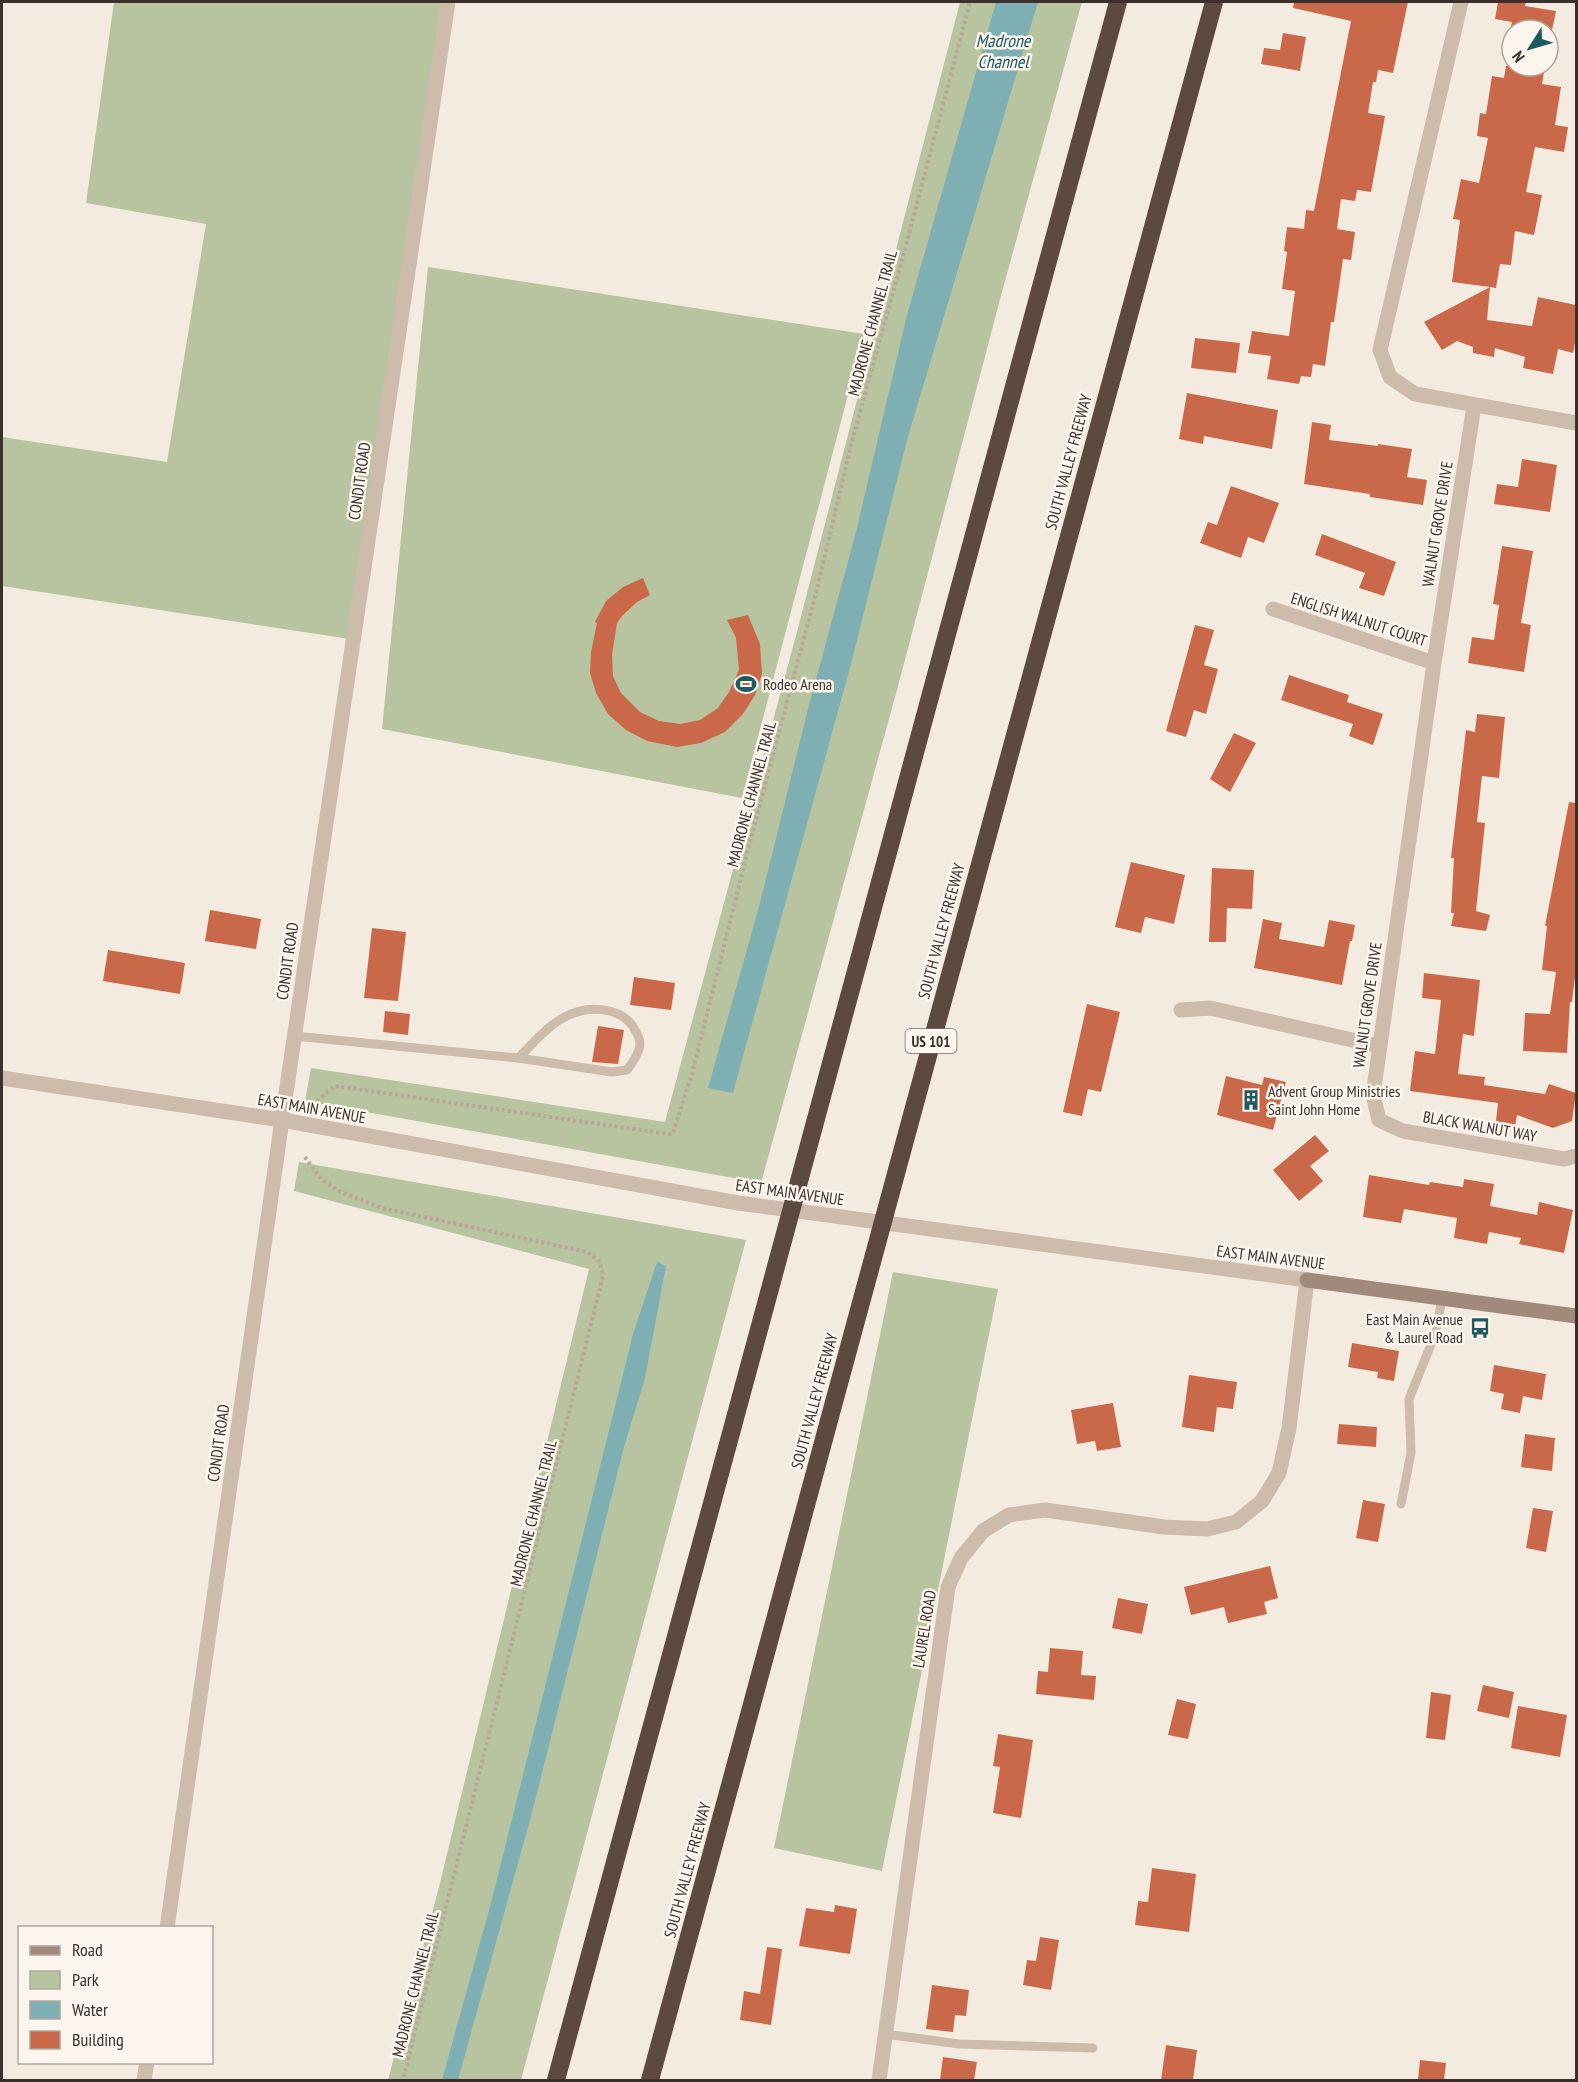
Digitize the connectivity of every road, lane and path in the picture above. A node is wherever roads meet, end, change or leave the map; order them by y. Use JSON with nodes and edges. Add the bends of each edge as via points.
{"nodes":[{"id":1,"x":448,"y":2,"type":"edge"},
{"id":2,"x":970,"y":2,"type":"edge"},
{"id":3,"x":1118,"y":2,"type":"edge"},
{"id":4,"x":1214,"y":2,"type":"edge"},
{"id":5,"x":1461,"y":2,"type":"edge"},
{"id":6,"x":1474,"y":406,"type":"junction"},
{"id":7,"x":1576,"y":423,"type":"edge"},
{"id":8,"x":1273,"y":609,"type":"dead end"},
{"id":9,"x":1434,"y":663,"type":"junction"},
{"id":10,"x":1181,"y":1010,"type":"dead end"},
{"id":11,"x":294,"y":1036,"type":"junction"},
{"id":12,"x":1379,"y":1046,"type":"junction"},
{"id":13,"x":518,"y":1058,"type":"junction"},
{"id":14,"x":2,"y":1078,"type":"edge"},
{"id":15,"x":317,"y":1101,"type":"dead end"},
{"id":16,"x":282,"y":1120,"type":"junction"},
{"id":17,"x":1379,"y":1120,"type":"joint"},
{"id":18,"x":1576,"y":1156,"type":"edge"},
{"id":19,"x":305,"y":1157,"type":"dead end"},
{"id":20,"x":1307,"y":1280,"type":"junction"},
{"id":21,"x":1442,"y":1298,"type":"junction"},
{"id":22,"x":1576,"y":1316,"type":"edge"},
{"id":23,"x":1401,"y":1504,"type":"dead end"},
{"id":24,"x":167,"y":1926,"type":"edge"},
{"id":25,"x":885,"y":2034,"type":"junction"},
{"id":26,"x":1093,"y":2048,"type":"dead end"},
{"id":27,"x":147,"y":2064,"type":"edge"},
{"id":28,"x":144,"y":2080,"type":"edge"},
{"id":29,"x":403,"y":2080,"type":"edge"},
{"id":30,"x":556,"y":2080,"type":"edge"},
{"id":31,"x":650,"y":2080,"type":"edge"},
{"id":32,"x":879,"y":2080,"type":"edge"}],
"edges":[{"from":1,"to":11,"type":"street","name":"CONDIT ROAD"},
{"from":2,"to":15,"type":"path","name":"MADRONE CHANNEL TRAIL","via":[[852,441],[692,1074],[673,1133],[335,1086]]},
{"from":3,"to":30,"type":"highway"},
{"from":4,"to":31,"type":"highway","name":"SOUTH VALLEY FREEWAY","number":"US 101"},
{"from":5,"to":6,"type":"street","via":[[1380,350],[1390,377],[1415,394]]},
{"from":6,"to":7,"type":"street"},
{"from":6,"to":9,"type":"street","name":"WALNUT GROVE DRIVE"},
{"from":8,"to":9,"type":"street","name":"ENGLISH WALNUT COURT"},
{"from":9,"to":12,"type":"street","name":"WALNUT GROVE DRIVE"},
{"from":10,"to":12,"type":"street","via":[[1210,1008]]},
{"from":11,"to":13,"type":"lane"},
{"from":11,"to":16,"type":"street","name":"CONDIT ROAD"},
{"from":12,"to":17,"type":"street","name":"WALNUT GROVE DRIVE","via":[[1373,1095]]},
{"from":13,"to":13,"type":"lane","via":[[612,1072],[627,1070],[640,1048],[631,1021],[616,1012],[591,1009],[559,1020]]},
{"from":14,"to":16,"type":"street","name":"EAST MAIN AVENUE"},
{"from":16,"to":20,"type":"street","name":"EAST MAIN AVENUE","via":[[738,1203]]},
{"from":16,"to":24,"type":"street","name":"CONDIT ROAD"},
{"from":17,"to":18,"type":"street","name":"BLACK WALNUT WAY","via":[[1403,1131],[1564,1159]]},
{"from":19,"to":29,"type":"path","name":"MADRONE CHANNEL TRAIL","via":[[321,1179],[341,1192],[382,1208],[587,1252],[600,1262],[603,1276]]},
{"from":20,"to":21,"type":"main road","name":"EAST MAIN AVENUE"},
{"from":20,"to":25,"type":"street","name":"LAUREL ROAD","via":[[1289,1428],[1279,1473],[1262,1502],[1236,1522],[1207,1529],[1164,1527],[1045,1510],[1009,1515],[983,1531],[961,1558],[948,1587]]},
{"from":21,"to":22,"type":"main road","name":"EAST MAIN AVENUE"},
{"from":21,"to":23,"type":"lane","via":[[1436,1332],[1409,1399],[1411,1453]]},
{"from":25,"to":26,"type":"lane","via":[[994,2046]]},
{"from":25,"to":32,"type":"street","name":"LAUREL ROAD"},
{"from":27,"to":28,"type":"street"}]}
